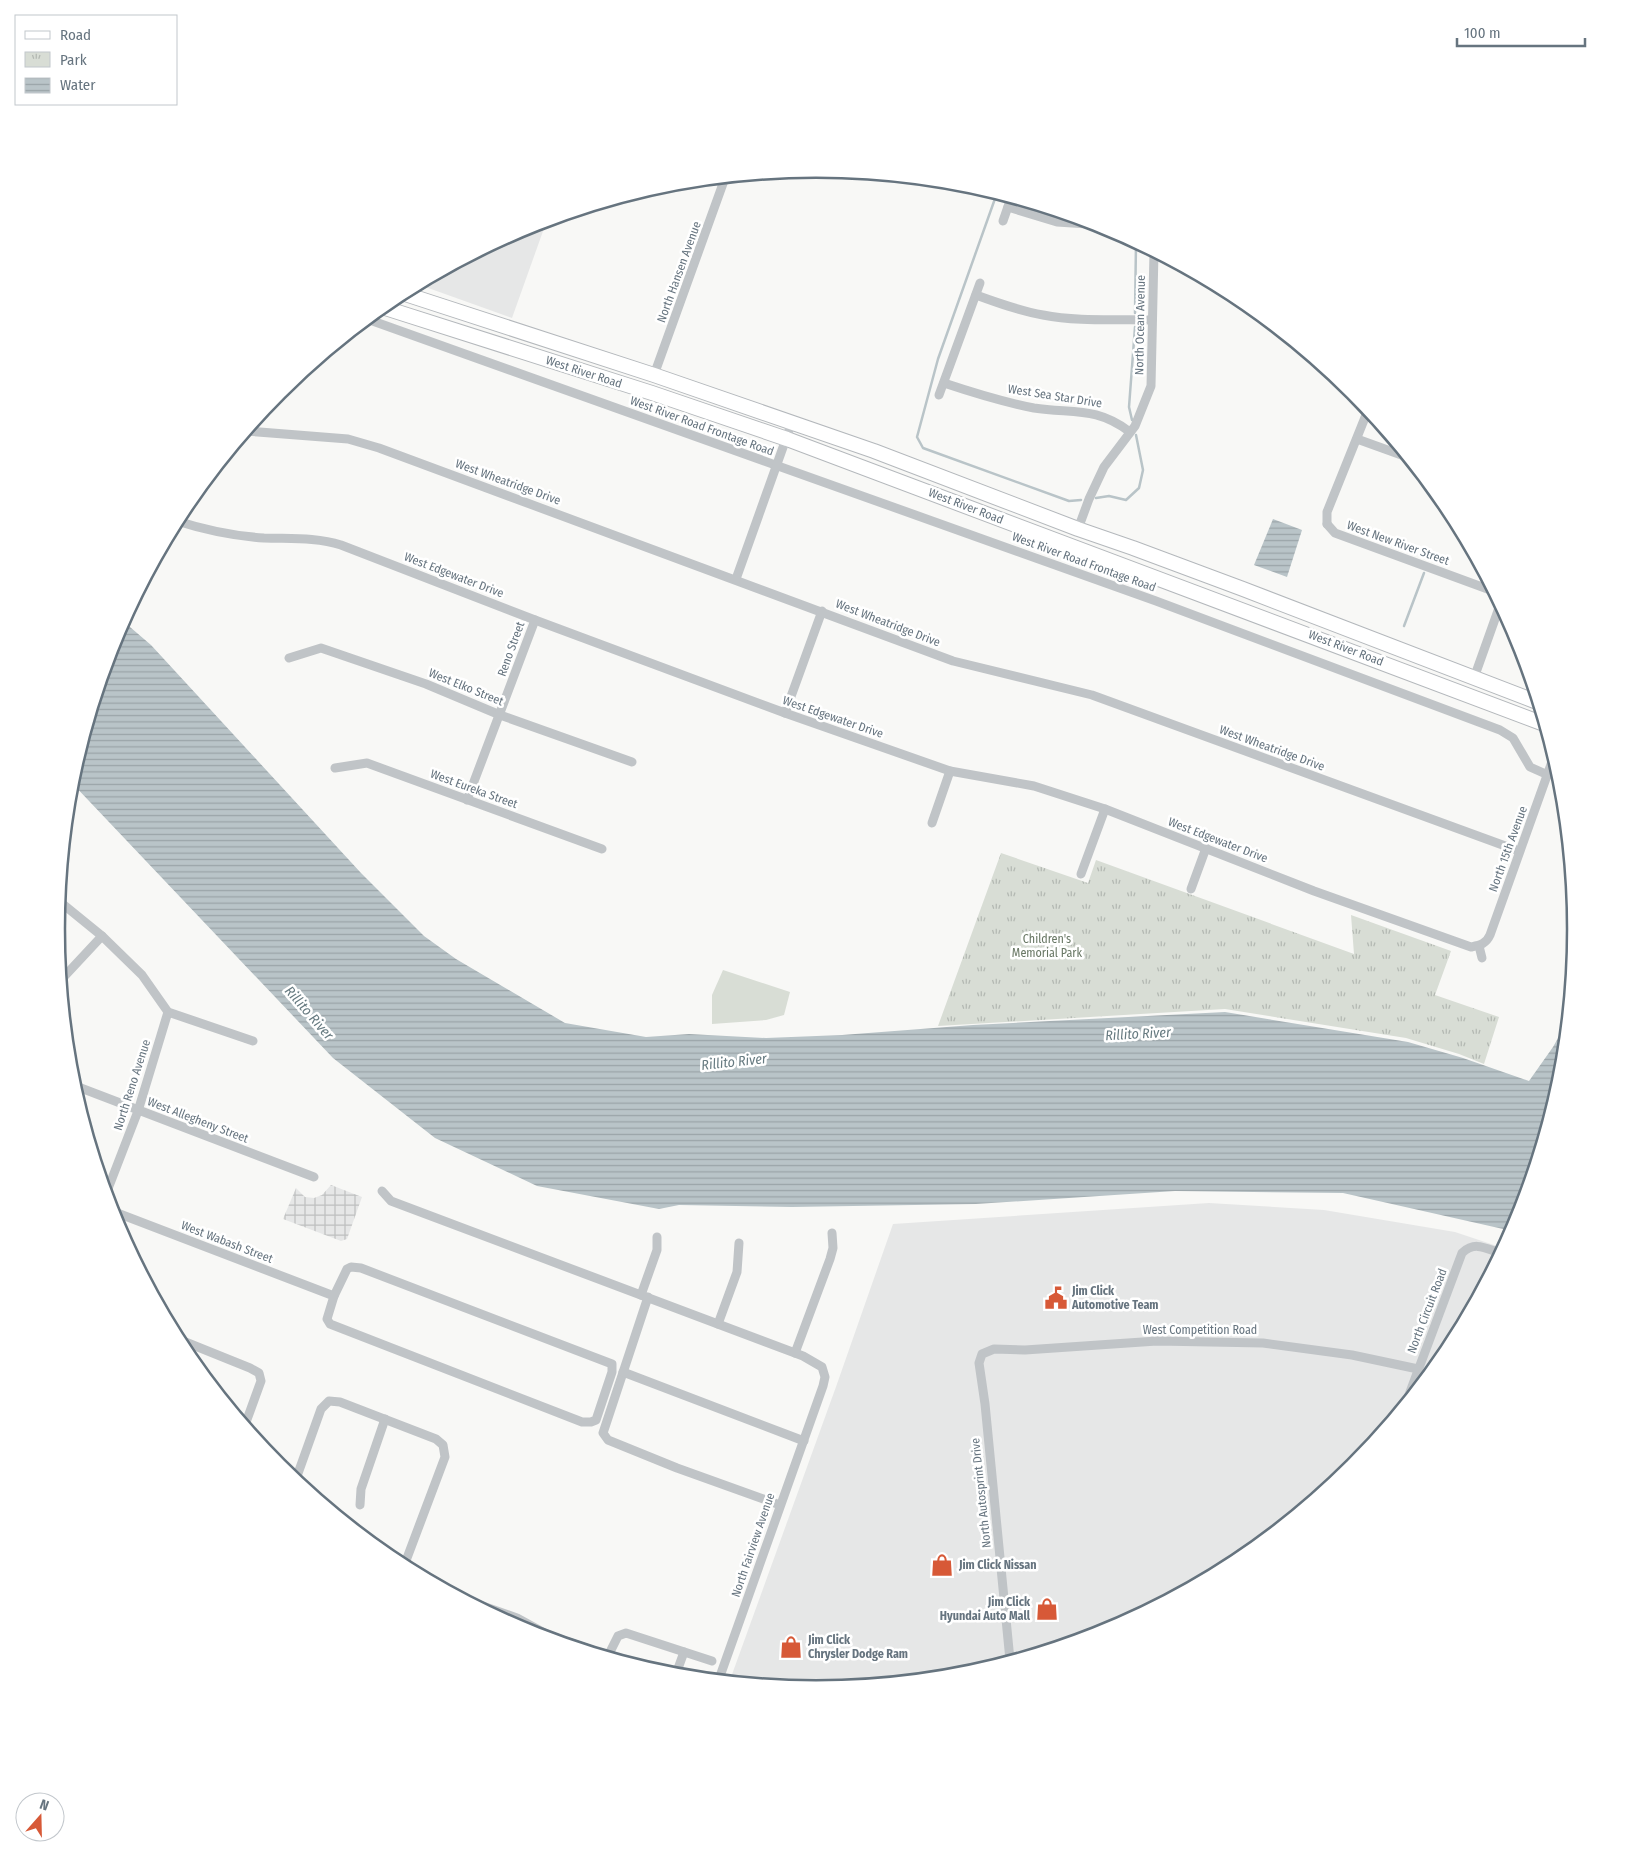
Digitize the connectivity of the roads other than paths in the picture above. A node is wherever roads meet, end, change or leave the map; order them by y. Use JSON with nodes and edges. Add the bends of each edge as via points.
{"nodes":[{"id":1,"x":724,"y":183,"type":"edge"},
{"id":2,"x":1009,"y":203,"type":"edge"},
{"id":3,"x":1008,"y":207,"type":"junction"},
{"id":4,"x":1003,"y":221,"type":"dead end"},
{"id":5,"x":1073,"y":223,"type":"edge"},
{"id":6,"x":1154,"y":258,"type":"edge"},
{"id":7,"x":980,"y":283,"type":"dead end"},
{"id":8,"x":976,"y":295,"type":"junction"},
{"id":9,"x":412,"y":296,"type":"edge"},
{"id":10,"x":392,"y":309,"type":"edge"},
{"id":11,"x":1152,"y":320,"type":"junction"},
{"id":12,"x":375,"y":322,"type":"edge"},
{"id":13,"x":654,"y":375,"type":"junction"},
{"id":14,"x":944,"y":383,"type":"junction"},
{"id":15,"x":940,"y":395,"type":"dead end"},
{"id":16,"x":1366,"y":417,"type":"edge"},
{"id":17,"x":792,"y":422,"type":"junction"},
{"id":18,"x":252,"y":432,"type":"edge"},
{"id":19,"x":1130,"y":432,"type":"junction"},
{"id":20,"x":787,"y":439,"type":"junction"},
{"id":21,"x":1357,"y":439,"type":"junction"},
{"id":22,"x":1398,"y":454,"type":"edge"},
{"id":23,"x":778,"y":466,"type":"junction"},
{"id":24,"x":185,"y":523,"type":"edge"},
{"id":25,"x":1078,"y":529,"type":"junction"},
{"id":26,"x":736,"y":579,"type":"junction"},
{"id":27,"x":1486,"y":588,"type":"edge"},
{"id":28,"x":822,"y":611,"type":"junction"},
{"id":29,"x":1497,"y":612,"type":"edge"},
{"id":30,"x":535,"y":620,"type":"junction"},
{"id":31,"x":289,"y":658,"type":"dead end"},
{"id":32,"x":1474,"y":678,"type":"junction"},
{"id":33,"x":1531,"y":700,"type":"edge"},
{"id":34,"x":784,"y":713,"type":"junction"},
{"id":35,"x":500,"y":715,"type":"junction"},
{"id":36,"x":1537,"y":721,"type":"edge"},
{"id":37,"x":632,"y":762,"type":"dead end"},
{"id":38,"x":335,"y":768,"type":"dead end"},
{"id":39,"x":1550,"y":769,"type":"edge"},
{"id":40,"x":950,"y":771,"type":"junction"},
{"id":41,"x":1548,"y":775,"type":"junction"},
{"id":42,"x":467,"y":800,"type":"junction"},
{"id":43,"x":1105,"y":810,"type":"junction"},
{"id":44,"x":932,"y":822,"type":"dead end"},
{"id":45,"x":1206,"y":848,"type":"junction"},
{"id":46,"x":602,"y":849,"type":"dead end"},
{"id":47,"x":1519,"y":851,"type":"junction"},
{"id":48,"x":1081,"y":874,"type":"dead end"},
{"id":49,"x":1191,"y":889,"type":"dead end"},
{"id":50,"x":66,"y":907,"type":"edge"},
{"id":51,"x":102,"y":936,"type":"junction"},
{"id":52,"x":1479,"y":946,"type":"junction"},
{"id":53,"x":1482,"y":958,"type":"dead end"},
{"id":54,"x":67,"y":974,"type":"edge"},
{"id":55,"x":168,"y":1012,"type":"junction"},
{"id":56,"x":253,"y":1042,"type":"dead end"},
{"id":57,"x":82,"y":1088,"type":"edge"},
{"id":58,"x":138,"y":1111,"type":"junction"},
{"id":59,"x":314,"y":1177,"type":"dead end"},
{"id":60,"x":110,"y":1184,"type":"edge"},
{"id":61,"x":382,"y":1191,"type":"dead end"},
{"id":62,"x":121,"y":1215,"type":"edge"},
{"id":63,"x":832,"y":1233,"type":"dead end"},
{"id":64,"x":656,"y":1238,"type":"dead end"},
{"id":65,"x":739,"y":1243,"type":"dead end"},
{"id":66,"x":1494,"y":1251,"type":"edge"},
{"id":67,"x":334,"y":1296,"type":"junction"},
{"id":68,"x":644,"y":1296,"type":"junction"},
{"id":69,"x":718,"y":1324,"type":"junction"},
{"id":70,"x":192,"y":1345,"type":"edge"},
{"id":71,"x":795,"y":1353,"type":"junction"},
{"id":72,"x":982,"y":1354,"type":"joint"},
{"id":73,"x":1418,"y":1369,"type":"junction"},
{"id":74,"x":623,"y":1372,"type":"junction"},
{"id":75,"x":1412,"y":1386,"type":"edge"},
{"id":76,"x":384,"y":1419,"type":"junction"},
{"id":77,"x":248,"y":1420,"type":"edge"},
{"id":78,"x":804,"y":1440,"type":"junction"},
{"id":79,"x":299,"y":1473,"type":"edge"},
{"id":80,"x":360,"y":1505,"type":"dead end"},
{"id":81,"x":780,"y":1505,"type":"junction"},
{"id":82,"x":407,"y":1558,"type":"edge"},
{"id":83,"x":611,"y":1651,"type":"edge"},
{"id":84,"x":684,"y":1652,"type":"junction"},
{"id":85,"x":1009,"y":1654,"type":"edge"},
{"id":86,"x":712,"y":1661,"type":"dead end"},
{"id":87,"x":679,"y":1667,"type":"edge"},
{"id":88,"x":721,"y":1673,"type":"edge"}],
"edges":[{"from":1,"to":13,"type":"street","name":"North Hansen Avenue"},
{"from":2,"to":3,"type":"street"},
{"from":3,"to":4,"type":"street"},
{"from":3,"to":5,"type":"street","via":[[1057,222]]},
{"from":6,"to":11,"type":"street","name":"North Ocean Avenue"},
{"from":7,"to":8,"type":"street"},
{"from":8,"to":11,"type":"street","via":[[1045,316]]},
{"from":8,"to":14,"type":"street"},
{"from":9,"to":13,"type":"main road","name":"West River Road"},
{"from":10,"to":20,"type":"main road","name":"West River Road"},
{"from":11,"to":19,"type":"street","name":"North Ocean Avenue","via":[[1151,386]]},
{"from":12,"to":23,"type":"street","name":"West River Road Frontage Road"},
{"from":13,"to":17,"type":"main road","name":"West River Road"},
{"from":14,"to":15,"type":"street"},
{"from":14,"to":19,"type":"street","name":"West Sea Star Drive","via":[[1011,403],[1096,414]]},
{"from":16,"to":21,"type":"street"},
{"from":17,"to":20,"type":"street"},
{"from":17,"to":25,"type":"main road","name":"West River Road"},
{"from":18,"to":26,"type":"street","name":"West Wheatridge Drive","via":[[348,440],[379,448]]},
{"from":19,"to":25,"type":"street","name":"North Ocean Avenue","via":[[1104,468]]},
{"from":20,"to":23,"type":"street"},
{"from":20,"to":36,"type":"main road","name":"West River Road"},
{"from":21,"to":22,"type":"street"},
{"from":21,"to":27,"type":"street","name":"West New River Street","via":[[1323,525],[1335,533]]},
{"from":23,"to":26,"type":"street"},
{"from":23,"to":41,"type":"street","name":"West River Road Frontage Road","via":[[1147,598],[1500,730],[1513,738],[1530,767]]},
{"from":24,"to":30,"type":"street","name":"West Edgewater Drive","via":[[246,536],[308,538],[335,543]]},
{"from":25,"to":32,"type":"main road","name":"West River Road"},
{"from":26,"to":28,"type":"street","name":"West Wheatridge Drive"},
{"from":28,"to":34,"type":"street"},
{"from":28,"to":47,"type":"street","name":"West Wheatridge Drive","via":[[953,661],[1092,695]]},
{"from":29,"to":32,"type":"street"},
{"from":30,"to":34,"type":"street","name":"West Edgewater Drive"},
{"from":30,"to":35,"type":"street","name":"Reno Street"},
{"from":31,"to":35,"type":"street","name":"West Elko Street","via":[[321,648],[426,684]]},
{"from":32,"to":33,"type":"main road","name":"West River Road"},
{"from":34,"to":40,"type":"street","name":"West Edgewater Drive"},
{"from":35,"to":37,"type":"street","name":"West Elko Street"},
{"from":35,"to":42,"type":"street","name":"Reno Street"},
{"from":38,"to":42,"type":"street","name":"West Eureka Street","via":[[367,763]]},
{"from":39,"to":41,"type":"street","name":"North 15th Avenue"},
{"from":40,"to":43,"type":"street","name":"West Edgewater Drive","via":[[1034,786]]},
{"from":40,"to":44,"type":"street"},
{"from":41,"to":47,"type":"street","name":"North 15th Avenue"},
{"from":42,"to":46,"type":"street","name":"West Eureka Street"},
{"from":43,"to":45,"type":"street","name":"West Edgewater Drive"},
{"from":43,"to":48,"type":"street"},
{"from":45,"to":49,"type":"street"},
{"from":45,"to":52,"type":"street","name":"West Edgewater Drive","via":[[1461,945]]},
{"from":47,"to":52,"type":"street","name":"North 15th Avenue","via":[[1490,935]]},
{"from":50,"to":51,"type":"street"},
{"from":51,"to":54,"type":"street"},
{"from":51,"to":55,"type":"street","via":[[142,975]]},
{"from":52,"to":53,"type":"street"},
{"from":55,"to":56,"type":"street"},
{"from":55,"to":58,"type":"street","name":"North Reno Avenue"},
{"from":57,"to":58,"type":"street","name":"West Allegheny Street"},
{"from":58,"to":59,"type":"street","name":"West Allegheny Street"},
{"from":58,"to":60,"type":"street","name":"North Reno Avenue"},
{"from":61,"to":68,"type":"street","via":[[391,1201]]},
{"from":62,"to":67,"type":"street","name":"West Wabash Street"},
{"from":63,"to":71,"type":"street","via":[[834,1248]]},
{"from":64,"to":68,"type":"street","via":[[657,1250]]},
{"from":65,"to":69,"type":"street","via":[[737,1272]]},
{"from":66,"to":73,"type":"street","name":"North Circuit Road","via":[[1468,1247],[1462,1253]]},
{"from":67,"to":67,"type":"street","via":[[347,1269],[361,1268],[612,1364],[596,1420],[582,1422],[330,1324],[327,1319]]},
{"from":68,"to":69,"type":"street"},
{"from":68,"to":74,"type":"street"},
{"from":69,"to":71,"type":"street"},
{"from":70,"to":77,"type":"street","via":[[259,1374],[261,1381]]},
{"from":71,"to":78,"type":"street","name":"North Fairview Avenue","via":[[822,1367],[824,1372],[823,1386]]},
{"from":72,"to":73,"type":"street","name":"West Competition Road","via":[[994,1349],[1157,1342],[1263,1343],[1352,1354]]},
{"from":72,"to":85,"type":"street","name":"North Autosprint Drive","via":[[979,1363]]},
{"from":73,"to":75,"type":"street","name":"North Circuit Road"},
{"from":74,"to":78,"type":"street"},
{"from":74,"to":81,"type":"street","via":[[603,1433],[608,1440]]},
{"from":76,"to":79,"type":"street","via":[[340,1402],[329,1402],[321,1409]]},
{"from":76,"to":80,"type":"street","via":[[360,1489]]},
{"from":76,"to":82,"type":"street","via":[[436,1439],[443,1445],[445,1457]]},
{"from":78,"to":81,"type":"street","name":"North Fairview Avenue"},
{"from":81,"to":88,"type":"street","name":"North Fairview Avenue"},
{"from":83,"to":84,"type":"street","via":[[618,1636],[626,1633]]},
{"from":84,"to":86,"type":"street"},
{"from":84,"to":87,"type":"street"}]}
